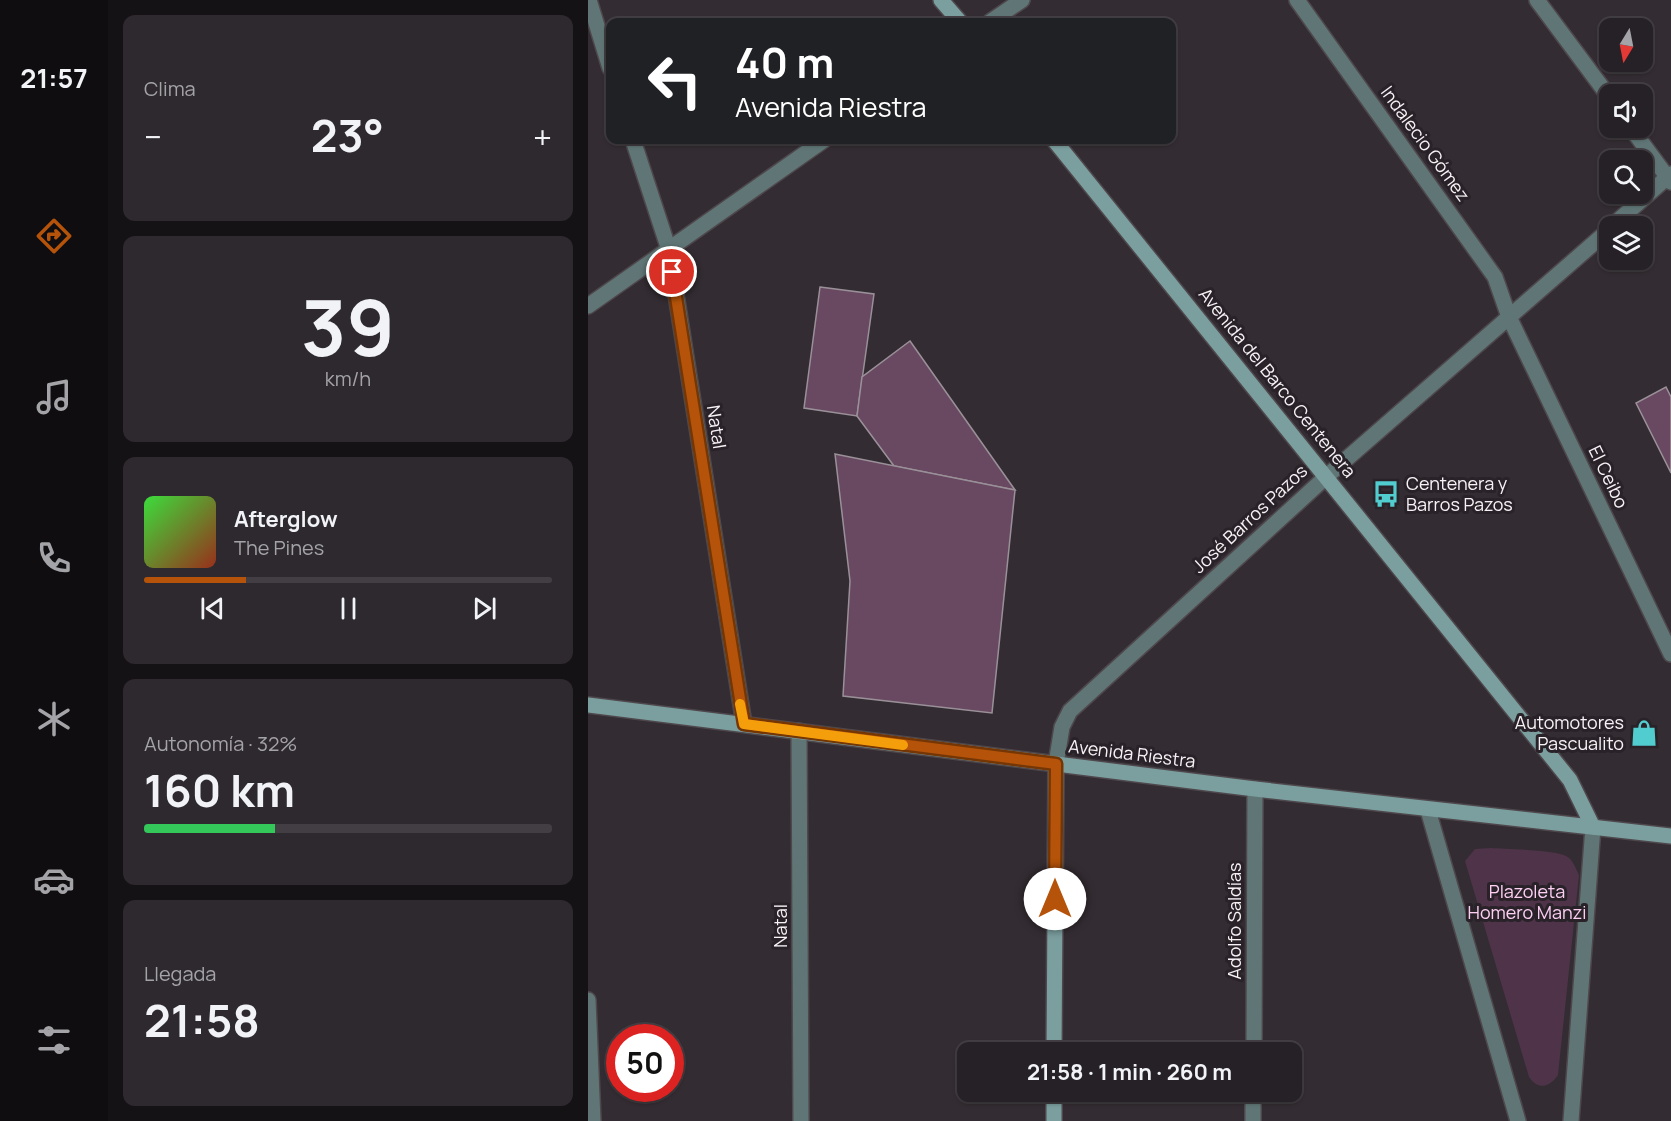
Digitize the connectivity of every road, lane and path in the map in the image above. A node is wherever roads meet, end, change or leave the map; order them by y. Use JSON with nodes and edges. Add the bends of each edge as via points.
{"nodes":[{"id":1,"x":589,"y":0,"type":"edge"},
{"id":2,"x":941,"y":0,"type":"edge"},
{"id":3,"x":1022,"y":0,"type":"edge"},
{"id":4,"x":1297,"y":0,"type":"edge"},
{"id":5,"x":1537,"y":0,"type":"edge"},
{"id":6,"x":957,"y":18,"type":"edge"},
{"id":7,"x":996,"y":18,"type":"edge"},
{"id":8,"x":606,"y":55,"type":"edge"},
{"id":9,"x":1600,"y":84,"type":"edge"},
{"id":10,"x":1639,"y":138,"type":"edge"},
{"id":11,"x":634,"y":144,"type":"edge"},
{"id":12,"x":818,"y":144,"type":"edge"},
{"id":13,"x":1057,"y":144,"type":"edge"},
{"id":14,"x":1670,"y":178,"type":"edge"},
{"id":15,"x":1625,"y":216,"type":"edge"},
{"id":16,"x":1599,"y":238,"type":"edge"},
{"id":17,"x":669,"y":249,"type":"junction"},
{"id":18,"x":588,"y":306,"type":"edge"},
{"id":19,"x":1509,"y":317,"type":"junction"},
{"id":20,"x":1327,"y":476,"type":"junction"},
{"id":21,"x":1671,"y":654,"type":"edge"},
{"id":22,"x":588,"y":705,"type":"edge"},
{"id":23,"x":744,"y":724,"type":"junction"},
{"id":24,"x":799,"y":731,"type":"junction"},
{"id":25,"x":1056,"y":764,"type":"junction"},
{"id":26,"x":1255,"y":789,"type":"junction"},
{"id":27,"x":1428,"y":810,"type":"junction"},
{"id":28,"x":1593,"y":827,"type":"junction"},
{"id":29,"x":1671,"y":836,"type":"edge"},
{"id":30,"x":588,"y":1000,"type":"edge"},
{"id":31,"x":1054,"y":1042,"type":"edge"},
{"id":32,"x":1254,"y":1042,"type":"edge"},
{"id":33,"x":1054,"y":1102,"type":"edge"},
{"id":34,"x":1253,"y":1102,"type":"edge"},
{"id":35,"x":593,"y":1121,"type":"edge"},
{"id":36,"x":801,"y":1121,"type":"edge"},
{"id":37,"x":1054,"y":1121,"type":"edge"},
{"id":38,"x":1253,"y":1121,"type":"edge"},
{"id":39,"x":1518,"y":1121,"type":"edge"},
{"id":40,"x":1571,"y":1121,"type":"edge"}],
"edges":[{"from":1,"to":8,"type":"street"},
{"from":2,"to":6,"type":"main road"},
{"from":3,"to":7,"type":"street"},
{"from":4,"to":19,"type":"street","name":"Indalecio Gómez","via":[[1495,277]]},
{"from":5,"to":9,"type":"street"},
{"from":10,"to":14,"type":"street"},
{"from":11,"to":17,"type":"street","name":"Natal"},
{"from":12,"to":17,"type":"street"},
{"from":13,"to":20,"type":"main road","name":"Avenida del Barco Centenera"},
{"from":14,"to":15,"type":"street","name":"José Barros Pazos"},
{"from":16,"to":19,"type":"street","name":"José Barros Pazos"},
{"from":17,"to":18,"type":"street"},
{"from":17,"to":23,"type":"street","name":"Natal"},
{"from":19,"to":20,"type":"street","name":"José Barros Pazos"},
{"from":19,"to":21,"type":"street","name":"El Ceibo"},
{"from":20,"to":25,"type":"street","name":"José Barros Pazos","via":[[1071,711],[1062,728]]},
{"from":20,"to":28,"type":"main road","name":"Avenida del Barco Centenera","via":[[1570,780]]},
{"from":22,"to":23,"type":"main road","name":"Avenida Riestra"},
{"from":23,"to":24,"type":"main road","name":"Avenida Riestra"},
{"from":24,"to":25,"type":"main road","name":"Avenida Riestra"},
{"from":24,"to":36,"type":"street","name":"Natal"},
{"from":25,"to":26,"type":"main road","name":"Avenida Riestra"},
{"from":25,"to":31,"type":"main road"},
{"from":26,"to":27,"type":"main road","name":"Avenida Riestra"},
{"from":26,"to":32,"type":"street","name":"Adolfo Saldías"},
{"from":27,"to":28,"type":"main road","name":"Avenida Riestra"},
{"from":27,"to":39,"type":"street"},
{"from":28,"to":29,"type":"main road","name":"Avenida Riestra"},
{"from":28,"to":40,"type":"street"},
{"from":30,"to":35,"type":"street"},
{"from":33,"to":37,"type":"main road"},
{"from":34,"to":38,"type":"street"}]}
